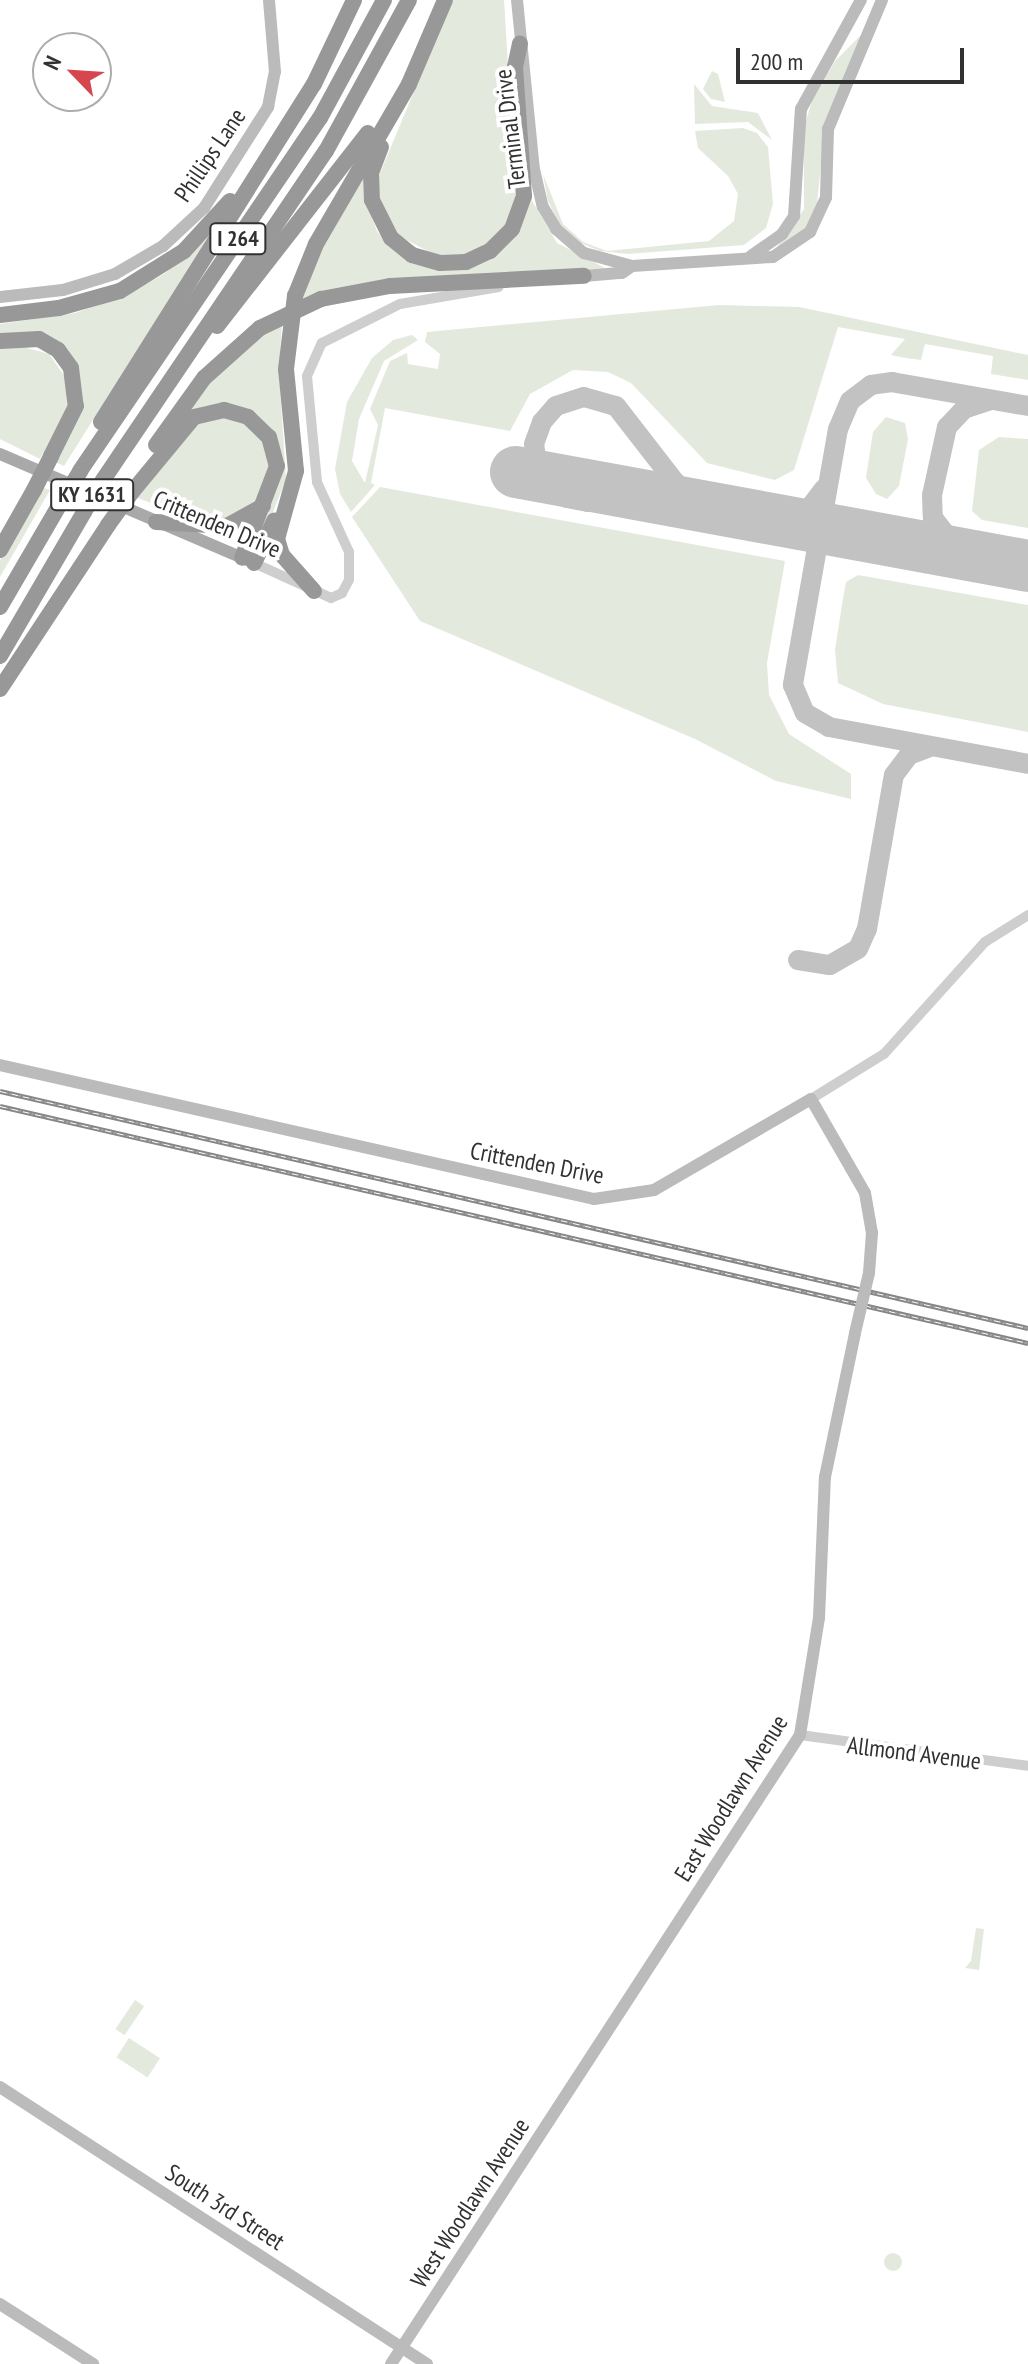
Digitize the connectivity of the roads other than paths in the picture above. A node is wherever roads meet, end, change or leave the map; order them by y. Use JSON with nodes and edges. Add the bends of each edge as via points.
{"nodes":[{"id":1,"x":269,"y":0,"type":"edge"},
{"id":2,"x":354,"y":0,"type":"edge"},
{"id":3,"x":384,"y":0,"type":"edge"},
{"id":4,"x":409,"y":0,"type":"edge"},
{"id":5,"x":435,"y":0,"type":"edge"},
{"id":6,"x":445,"y":0,"type":"edge"},
{"id":7,"x":517,"y":0,"type":"edge"},
{"id":8,"x":861,"y":0,"type":"edge"},
{"id":9,"x":882,"y":0,"type":"edge"},
{"id":10,"x":520,"y":44,"type":"junction"},
{"id":11,"x":315,"y":74,"type":"junction"},
{"id":12,"x":409,"y":84,"type":"junction"},
{"id":13,"x":748,"y":257,"type":"junction"},
{"id":14,"x":632,"y":266,"type":"junction"},
{"id":15,"x":584,"y":276,"type":"junction"},
{"id":16,"x":0,"y":297,"type":"edge"},
{"id":17,"x":0,"y":315,"type":"edge"},
{"id":18,"x":0,"y":341,"type":"edge"},
{"id":19,"x":167,"y":380,"type":"junction"},
{"id":20,"x":0,"y":454,"type":"edge"},
{"id":21,"x":293,"y":459,"type":"junction"},
{"id":22,"x":84,"y":464,"type":"junction"},
{"id":23,"x":129,"y":491,"type":"junction"},
{"id":24,"x":265,"y":505,"type":"junction"},
{"id":25,"x":156,"y":522,"type":"junction"},
{"id":26,"x":0,"y":550,"type":"edge"},
{"id":27,"x":248,"y":560,"type":"junction"},
{"id":28,"x":321,"y":594,"type":"junction"},
{"id":29,"x":0,"y":607,"type":"edge"},
{"id":30,"x":0,"y":656,"type":"edge"},
{"id":31,"x":0,"y":689,"type":"edge"},
{"id":32,"x":1028,"y":915,"type":"edge"},
{"id":33,"x":0,"y":1065,"type":"edge"},
{"id":34,"x":811,"y":1099,"type":"junction"},
{"id":35,"x":800,"y":1735,"type":"junction"},
{"id":36,"x":1028,"y":1766,"type":"edge"},
{"id":37,"x":585,"y":2066,"type":"joint"},
{"id":38,"x":0,"y":2087,"type":"edge"},
{"id":39,"x":0,"y":2304,"type":"edge"},
{"id":40,"x":402,"y":2348,"type":"junction"},
{"id":41,"x":93,"y":2364,"type":"edge"},
{"id":42,"x":391,"y":2364,"type":"edge"},
{"id":43,"x":427,"y":2364,"type":"edge"}],
"edges":[{"from":1,"to":16,"type":"main road","name":"Phillips Lane","via":[[275,72],[268,107],[204,208],[163,246],[115,274],[63,290]]},
{"from":2,"to":11,"type":"highway"},
{"from":3,"to":22,"type":"highway","number":"I 264","via":[[312,130]]},
{"from":4,"to":19,"type":"highway","number":"I 264","via":[[340,130]]},
{"from":5,"to":19,"type":"highway","via":[[394,90],[354,153],[216,328]]},
{"from":6,"to":12,"type":"highway"},
{"from":7,"to":10,"type":"main road","name":"Terminal Drive"},
{"from":8,"to":13,"type":"main road","name":"Terminal Drive","via":[[801,109],[794,216],[782,234]]},
{"from":9,"to":13,"type":"main road","via":[[828,129],[826,197],[817,221],[789,250],[773,257]]},
{"from":10,"to":12,"type":"highway","via":[[515,67],[523,203],[506,238],[466,262],[440,263],[412,255],[391,238],[376,213],[371,173]]},
{"from":10,"to":14,"type":"main road","name":"Terminal Drive","via":[[534,169],[546,215],[584,253]]},
{"from":11,"to":17,"type":"highway","via":[[221,213],[169,263],[98,299]]},
{"from":11,"to":22,"type":"highway","via":[[298,111],[92,435]]},
{"from":12,"to":21,"type":"highway","via":[[300,280],[286,356]]},
{"from":13,"to":14,"type":"main road","name":"Terminal Drive"},
{"from":14,"to":15,"type":"main road","via":[[622,273]]},
{"from":15,"to":23,"type":"highway","bridge":true,"via":[[390,286],[321,299],[260,328],[204,378]]},
{"from":15,"to":28,"type":"street","via":[[440,295],[377,312],[316,350],[307,376],[319,493],[351,561],[346,588]]},
{"from":18,"to":26,"type":"highway","bridge":true,"via":[[39,339],[58,350],[71,368],[76,406]]},
{"from":19,"to":30,"type":"highway","number":"I 264","bridge":true},
{"from":20,"to":25,"type":"main road","name":"Crittenden Drive","number":"KY 1631"},
{"from":21,"to":27,"type":"highway","via":[[287,490]]},
{"from":21,"to":28,"type":"highway","via":[[294,484],[277,539],[282,555]]},
{"from":22,"to":29,"type":"highway","number":"I 264","bridge":true},
{"from":23,"to":24,"type":"highway","via":[[184,424],[206,412],[224,410],[248,417],[272,443],[277,473]]},
{"from":23,"to":31,"type":"highway","bridge":true},
{"from":24,"to":25,"type":"highway","via":[[227,526]]},
{"from":24,"to":27,"type":"highway"},
{"from":25,"to":27,"type":"main road","name":"Crittenden Drive","number":"KY 1631"},
{"from":27,"to":28,"type":"street","name":"Crittenden Drive","number":"KY 1631"},
{"from":32,"to":34,"type":"street","name":"Crittenden Drive","via":[[985,942],[884,1054]]},
{"from":33,"to":34,"type":"main road","name":"Crittenden Drive","via":[[594,1199],[654,1190]]},
{"from":34,"to":35,"type":"main road","name":"East Woodlawn Avenue","bridge":true,"via":[[865,1193],[872,1233],[869,1273],[827,1463],[819,1618]]},
{"from":35,"to":36,"type":"street","name":"Allmond Avenue"},
{"from":35,"to":37,"type":"main road","name":"East Woodlawn Avenue"},
{"from":37,"to":40,"type":"main road","name":"West Woodlawn Avenue"},
{"from":38,"to":40,"type":"main road","name":"South 3rd Street"},
{"from":39,"to":41,"type":"main road"},
{"from":40,"to":42,"type":"main road","name":"West Woodlawn Avenue"},
{"from":40,"to":43,"type":"main road","name":"South 3rd Street"}]}
